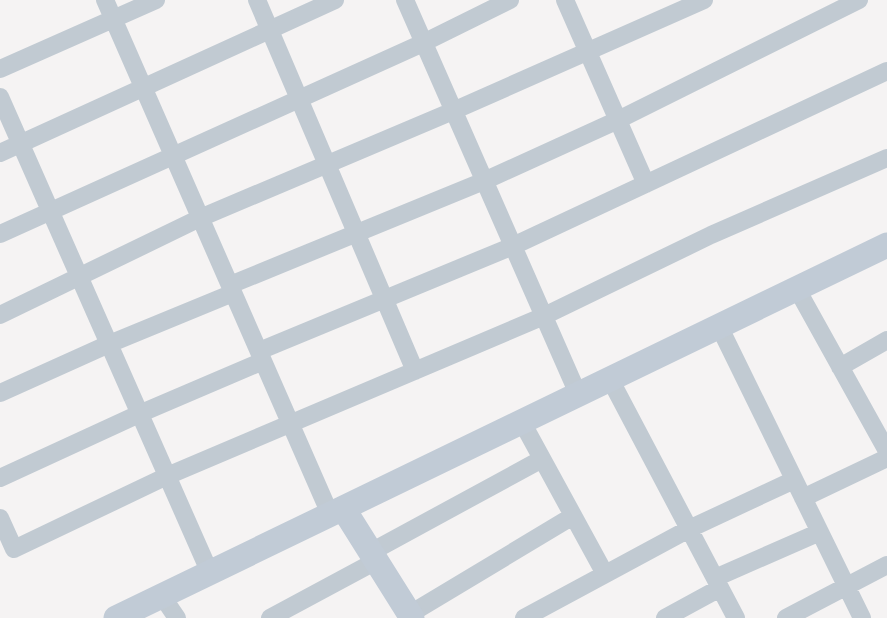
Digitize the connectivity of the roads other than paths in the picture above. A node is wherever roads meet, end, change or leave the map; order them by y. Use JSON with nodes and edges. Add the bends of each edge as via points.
{"nodes":[{"id":1,"x":105,"y":0,"type":"edge"},
{"id":2,"x":156,"y":0,"type":"edge"},
{"id":3,"x":257,"y":0,"type":"edge"},
{"id":4,"x":334,"y":0,"type":"edge"},
{"id":5,"x":405,"y":0,"type":"edge"},
{"id":6,"x":510,"y":0,"type":"edge"},
{"id":7,"x":565,"y":0,"type":"edge"},
{"id":8,"x":704,"y":0,"type":"edge"},
{"id":9,"x":859,"y":0,"type":"edge"},
{"id":10,"x":113,"y":19,"type":"junction"},
{"id":11,"x":270,"y":31,"type":"junction"},
{"id":12,"x":423,"y":43,"type":"junction"},
{"id":13,"x":587,"y":52,"type":"junction"},
{"id":14,"x":0,"y":70,"type":"edge"},
{"id":15,"x":887,"y":71,"type":"edge"},
{"id":16,"x":144,"y":88,"type":"junction"},
{"id":17,"x":0,"y":98,"type":"edge"},
{"id":18,"x":299,"y":98,"type":"junction"},
{"id":19,"x":453,"y":110,"type":"junction"},
{"id":20,"x":618,"y":120,"type":"junction"},
{"id":21,"x":20,"y":144,"type":"junction"},
{"id":22,"x":0,"y":153,"type":"edge"},
{"id":23,"x":173,"y":156,"type":"junction"},
{"id":24,"x":887,"y":158,"type":"edge"},
{"id":25,"x":327,"y":164,"type":"junction"},
{"id":26,"x":484,"y":181,"type":"junction"},
{"id":27,"x":646,"y":184,"type":"junction"},
{"id":28,"x":50,"y":211,"type":"junction"},
{"id":29,"x":200,"y":218,"type":"junction"},
{"id":30,"x":0,"y":234,"type":"edge"},
{"id":31,"x":356,"y":234,"type":"junction"},
{"id":32,"x":887,"y":245,"type":"edge"},
{"id":33,"x":513,"y":246,"type":"junction"},
{"id":34,"x":79,"y":276,"type":"junction"},
{"id":35,"x":232,"y":289,"type":"junction"},
{"id":36,"x":797,"y":289,"type":"junction"},
{"id":37,"x":384,"y":300,"type":"junction"},
{"id":38,"x":0,"y":315,"type":"edge"},
{"id":39,"x":544,"y":316,"type":"junction"},
{"id":40,"x":720,"y":326,"type":"junction"},
{"id":41,"x":887,"y":340,"type":"edge"},
{"id":42,"x":109,"y":344,"type":"junction"},
{"id":43,"x":261,"y":356,"type":"junction"},
{"id":44,"x":840,"y":367,"type":"junction"},
{"id":45,"x":415,"y":371,"type":"junction"},
{"id":46,"x":610,"y":379,"type":"junction"},
{"id":47,"x":0,"y":393,"type":"edge"},
{"id":48,"x":578,"y":394,"type":"junction"},
{"id":49,"x":139,"y":414,"type":"junction"},
{"id":50,"x":522,"y":422,"type":"junction"},
{"id":51,"x":290,"y":424,"type":"junction"},
{"id":52,"x":887,"y":451,"type":"edge"},
{"id":53,"x":887,"y":458,"type":"edge"},
{"id":54,"x":542,"y":459,"type":"junction"},
{"id":55,"x":167,"y":476,"type":"junction"},
{"id":56,"x":0,"y":478,"type":"edge"},
{"id":57,"x":794,"y":480,"type":"junction"},
{"id":58,"x":803,"y":498,"type":"junction"},
{"id":59,"x":336,"y":511,"type":"junction"},
{"id":60,"x":573,"y":516,"type":"junction"},
{"id":61,"x":0,"y":518,"type":"edge"},
{"id":62,"x":689,"y":529,"type":"junction"},
{"id":63,"x":820,"y":532,"type":"junction"},
{"id":64,"x":373,"y":557,"type":"junction"},
{"id":65,"x":887,"y":565,"type":"edge"},
{"id":66,"x":210,"y":572,"type":"junction"},
{"id":67,"x":605,"y":574,"type":"junction"},
{"id":68,"x":718,"y":583,"type":"junction"},
{"id":69,"x":847,"y":587,"type":"junction"},
{"id":70,"x":162,"y":596,"type":"junction"},
{"id":71,"x":411,"y":616,"type":"edge"},
{"id":72,"x":116,"y":618,"type":"edge"},
{"id":73,"x":177,"y":618,"type":"edge"},
{"id":74,"x":270,"y":618,"type":"edge"},
{"id":75,"x":524,"y":618,"type":"edge"},
{"id":76,"x":665,"y":618,"type":"edge"},
{"id":77,"x":736,"y":618,"type":"edge"},
{"id":78,"x":786,"y":618,"type":"edge"},
{"id":79,"x":862,"y":618,"type":"edge"}],
"edges":[{"from":1,"to":10,"type":"street"},
{"from":2,"to":10,"type":"street"},
{"from":3,"to":11,"type":"street"},
{"from":4,"to":11,"type":"street"},
{"from":5,"to":12,"type":"street"},
{"from":6,"to":12,"type":"street"},
{"from":7,"to":13,"type":"street"},
{"from":8,"to":13,"type":"street"},
{"from":9,"to":20,"type":"street"},
{"from":10,"to":14,"type":"street"},
{"from":10,"to":16,"type":"street"},
{"from":11,"to":16,"type":"street"},
{"from":11,"to":18,"type":"street"},
{"from":12,"to":18,"type":"street"},
{"from":12,"to":19,"type":"street"},
{"from":13,"to":19,"type":"street"},
{"from":13,"to":20,"type":"street"},
{"from":15,"to":27,"type":"street"},
{"from":16,"to":21,"type":"street"},
{"from":16,"to":23,"type":"street"},
{"from":17,"to":21,"type":"street"},
{"from":18,"to":23,"type":"street"},
{"from":18,"to":25,"type":"street"},
{"from":19,"to":25,"type":"street"},
{"from":19,"to":26,"type":"street"},
{"from":20,"to":26,"type":"street"},
{"from":20,"to":27,"type":"street"},
{"from":21,"to":22,"type":"street"},
{"from":21,"to":28,"type":"street"},
{"from":23,"to":28,"type":"street"},
{"from":23,"to":29,"type":"street"},
{"from":24,"to":39,"type":"street","via":[[710,235]]},
{"from":25,"to":29,"type":"street"},
{"from":25,"to":31,"type":"street"},
{"from":26,"to":31,"type":"street"},
{"from":26,"to":33,"type":"street"},
{"from":27,"to":33,"type":"street"},
{"from":28,"to":30,"type":"street"},
{"from":28,"to":34,"type":"street"},
{"from":29,"to":34,"type":"street"},
{"from":29,"to":35,"type":"street"},
{"from":31,"to":35,"type":"street"},
{"from":31,"to":37,"type":"street"},
{"from":32,"to":36,"type":"street"},
{"from":33,"to":37,"type":"street"},
{"from":33,"to":39,"type":"street"},
{"from":34,"to":38,"type":"street"},
{"from":34,"to":42,"type":"street"},
{"from":35,"to":42,"type":"street"},
{"from":35,"to":43,"type":"street"},
{"from":36,"to":40,"type":"street"},
{"from":36,"to":44,"type":"street"},
{"from":37,"to":43,"type":"street"},
{"from":37,"to":45,"type":"street"},
{"from":39,"to":45,"type":"street"},
{"from":39,"to":48,"type":"street"},
{"from":40,"to":46,"type":"street"},
{"from":40,"to":57,"type":"street"},
{"from":41,"to":44,"type":"street"},
{"from":42,"to":47,"type":"street"},
{"from":42,"to":49,"type":"street"},
{"from":43,"to":49,"type":"street"},
{"from":43,"to":51,"type":"street"},
{"from":44,"to":52,"type":"street"},
{"from":45,"to":51,"type":"street"},
{"from":46,"to":48,"type":"street"},
{"from":46,"to":62,"type":"street"},
{"from":48,"to":50,"type":"street"},
{"from":49,"to":55,"type":"street"},
{"from":49,"to":56,"type":"street"},
{"from":50,"to":54,"type":"street"},
{"from":50,"to":59,"type":"street"},
{"from":51,"to":55,"type":"street"},
{"from":51,"to":59,"type":"street"},
{"from":53,"to":58,"type":"street"},
{"from":54,"to":60,"type":"street"},
{"from":54,"to":64,"type":"street"},
{"from":55,"to":61,"type":"street","via":[[14,549]]},
{"from":55,"to":66,"type":"street"},
{"from":57,"to":58,"type":"street"},
{"from":57,"to":62,"type":"street"},
{"from":58,"to":63,"type":"street"},
{"from":59,"to":64,"type":"street"},
{"from":59,"to":66,"type":"street"},
{"from":60,"to":67,"type":"street"},
{"from":60,"to":71,"type":"street"},
{"from":62,"to":67,"type":"street"},
{"from":62,"to":68,"type":"street"},
{"from":63,"to":68,"type":"street"},
{"from":63,"to":69,"type":"street"},
{"from":64,"to":71,"type":"street"},
{"from":64,"to":74,"type":"street"},
{"from":65,"to":69,"type":"street"},
{"from":66,"to":70,"type":"street"},
{"from":67,"to":75,"type":"street"},
{"from":68,"to":76,"type":"street"},
{"from":68,"to":77,"type":"street"},
{"from":69,"to":78,"type":"street"},
{"from":69,"to":79,"type":"street"},
{"from":70,"to":72,"type":"street"},
{"from":70,"to":73,"type":"street"}]}
